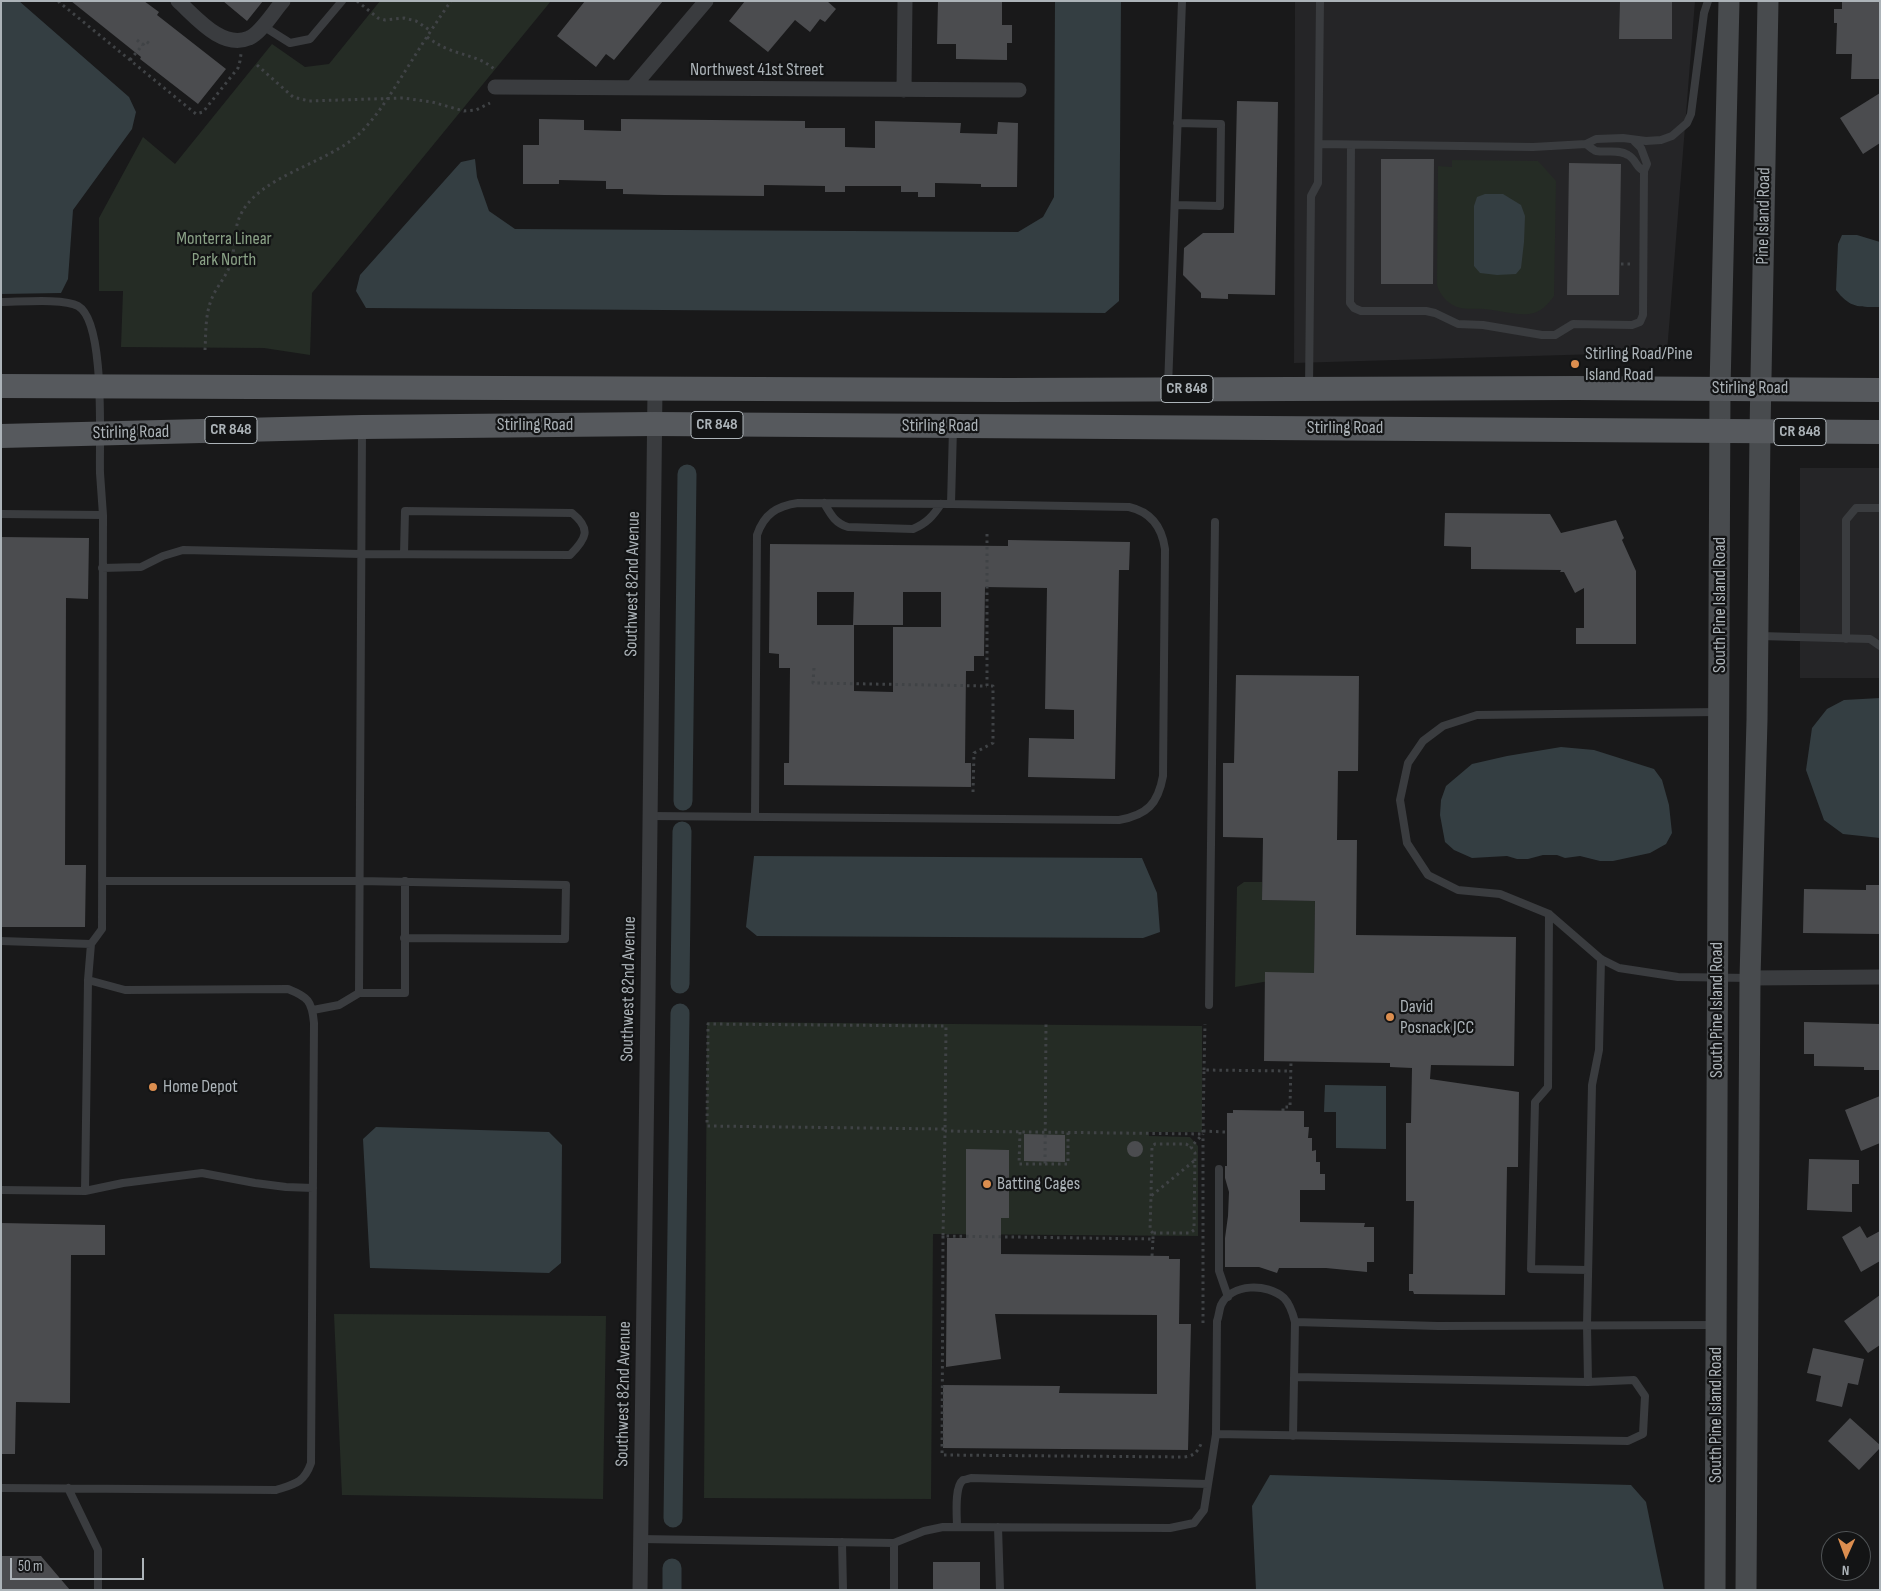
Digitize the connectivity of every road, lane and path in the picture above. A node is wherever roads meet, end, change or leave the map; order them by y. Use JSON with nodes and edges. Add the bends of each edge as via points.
{"nodes":[{"id":1,"x":178,"y":1,"type":"edge"},
{"id":2,"x":283,"y":1,"type":"edge"},
{"id":3,"x":342,"y":1,"type":"edge"},
{"id":4,"x":357,"y":1,"type":"edge"},
{"id":5,"x":451,"y":1,"type":"edge"},
{"id":6,"x":706,"y":1,"type":"edge"},
{"id":7,"x":905,"y":1,"type":"edge"},
{"id":8,"x":1182,"y":1,"type":"edge"},
{"id":9,"x":1320,"y":1,"type":"edge"},
{"id":10,"x":1708,"y":1,"type":"edge"},
{"id":11,"x":1729,"y":1,"type":"edge"},
{"id":12,"x":1768,"y":1,"type":"edge"},
{"id":13,"x":59,"y":2,"type":"edge"},
{"id":14,"x":263,"y":26,"type":"junction"},
{"id":15,"x":431,"y":31,"type":"junction"},
{"id":16,"x":427,"y":37,"type":"junction"},
{"id":17,"x":137,"y":40,"type":"dead end"},
{"id":18,"x":143,"y":45,"type":"junction"},
{"id":19,"x":151,"y":45,"type":"dead end"},
{"id":20,"x":240,"y":49,"type":"dead end"},
{"id":21,"x":130,"y":60,"type":"junction"},
{"id":22,"x":257,"y":65,"type":"dead end"},
{"id":23,"x":495,"y":70,"type":"dead end"},
{"id":24,"x":632,"y":88,"type":"junction"},
{"id":25,"x":904,"y":90,"type":"junction"},
{"id":26,"x":1018,"y":90,"type":"dead end"},
{"id":27,"x":495,"y":94,"type":"joint"},
{"id":28,"x":388,"y":98,"type":"junction"},
{"id":29,"x":1178,"y":123,"type":"junction"},
{"id":30,"x":1633,"y":140,"type":"junction"},
{"id":31,"x":1319,"y":144,"type":"junction"},
{"id":32,"x":1586,"y":144,"type":"junction"},
{"id":33,"x":1351,"y":145,"type":"junction"},
{"id":34,"x":1644,"y":172,"type":"junction"},
{"id":35,"x":1175,"y":205,"type":"junction"},
{"id":36,"x":1621,"y":264,"type":"dead end"},
{"id":37,"x":1635,"y":264,"type":"dead end"},
{"id":38,"x":1,"y":302,"type":"edge"},
{"id":39,"x":205,"y":350,"type":"dead end"},
{"id":40,"x":1,"y":386,"type":"edge"},
{"id":41,"x":100,"y":386,"type":"junction"},
{"id":42,"x":1720,"y":388,"type":"junction"},
{"id":43,"x":1762,"y":388,"type":"junction"},
{"id":44,"x":654,"y":389,"type":"junction"},
{"id":45,"x":1168,"y":389,"type":"junction"},
{"id":46,"x":1310,"y":389,"type":"junction"},
{"id":47,"x":1880,"y":390,"type":"edge"},
{"id":48,"x":654,"y":424,"type":"junction"},
{"id":49,"x":954,"y":426,"type":"junction"},
{"id":50,"x":362,"y":427,"type":"junction"},
{"id":51,"x":1168,"y":427,"type":"junction"},
{"id":52,"x":1721,"y":431,"type":"junction"},
{"id":53,"x":1760,"y":431,"type":"junction"},
{"id":54,"x":1880,"y":432,"type":"edge"},
{"id":55,"x":100,"y":433,"type":"junction"},
{"id":56,"x":1,"y":436,"type":"edge"},
{"id":57,"x":824,"y":504,"type":"junction"},
{"id":58,"x":940,"y":504,"type":"junction"},
{"id":59,"x":951,"y":504,"type":"junction"},
{"id":60,"x":1880,"y":508,"type":"edge"},
{"id":61,"x":1,"y":514,"type":"edge"},
{"id":62,"x":103,"y":515,"type":"junction"},
{"id":63,"x":1215,"y":522,"type":"dead end"},
{"id":64,"x":987,"y":531,"type":"dead end"},
{"id":65,"x":361,"y":554,"type":"junction"},
{"id":66,"x":404,"y":554,"type":"junction"},
{"id":67,"x":102,"y":568,"type":"junction"},
{"id":68,"x":1758,"y":636,"type":"junction"},
{"id":69,"x":1846,"y":638,"type":"junction"},
{"id":70,"x":1880,"y":646,"type":"edge"},
{"id":71,"x":814,"y":668,"type":"dead end"},
{"id":72,"x":987,"y":686,"type":"junction"},
{"id":73,"x":1719,"y":712,"type":"junction"},
{"id":74,"x":973,"y":792,"type":"dead end"},
{"id":75,"x":650,"y":816,"type":"junction"},
{"id":76,"x":755,"y":817,"type":"junction"},
{"id":77,"x":360,"y":880,"type":"junction"},
{"id":78,"x":102,"y":881,"type":"junction"},
{"id":79,"x":405,"y":882,"type":"junction"},
{"id":80,"x":1549,"y":914,"type":"junction"},
{"id":81,"x":404,"y":938,"type":"junction"},
{"id":82,"x":1,"y":941,"type":"edge"},
{"id":83,"x":91,"y":944,"type":"junction"},
{"id":84,"x":1601,"y":959,"type":"junction"},
{"id":85,"x":1717,"y":977,"type":"junction"},
{"id":86,"x":1880,"y":977,"type":"edge"},
{"id":87,"x":1750,"y":978,"type":"junction"},
{"id":88,"x":88,"y":980,"type":"junction"},
{"id":89,"x":359,"y":993,"type":"junction"},
{"id":90,"x":1209,"y":1005,"type":"dead end"},
{"id":91,"x":313,"y":1010,"type":"junction"},
{"id":92,"x":1046,"y":1023,"type":"dead end"},
{"id":93,"x":1205,"y":1024,"type":"dead end"},
{"id":94,"x":1290,"y":1062,"type":"dead end"},
{"id":95,"x":1204,"y":1070,"type":"junction"},
{"id":96,"x":1290,"y":1071,"type":"junction"},
{"id":97,"x":1283,"y":1111,"type":"dead end"},
{"id":98,"x":945,"y":1130,"type":"junction"},
{"id":99,"x":1020,"y":1132,"type":"junction"},
{"id":100,"x":1045,"y":1132,"type":"junction"},
{"id":101,"x":1068,"y":1132,"type":"junction"},
{"id":102,"x":1203,"y":1132,"type":"junction"},
{"id":103,"x":1224,"y":1132,"type":"dead end"},
{"id":104,"x":1190,"y":1147,"type":"junction"},
{"id":105,"x":1195,"y":1160,"type":"junction"},
{"id":106,"x":1045,"y":1164,"type":"junction"},
{"id":107,"x":1219,"y":1169,"type":"dead end"},
{"id":108,"x":313,"y":1188,"type":"junction"},
{"id":109,"x":1,"y":1190,"type":"edge"},
{"id":110,"x":85,"y":1191,"type":"junction"},
{"id":111,"x":1151,"y":1196,"type":"junction"},
{"id":112,"x":1153,"y":1233,"type":"junction"},
{"id":113,"x":943,"y":1236,"type":"junction"},
{"id":114,"x":1153,"y":1238,"type":"junction"},
{"id":115,"x":1152,"y":1256,"type":"dead end"},
{"id":116,"x":1588,"y":1270,"type":"junction"},
{"id":117,"x":1228,"y":1297,"type":"junction"},
{"id":118,"x":1295,"y":1322,"type":"junction"},
{"id":119,"x":1587,"y":1325,"type":"junction"},
{"id":120,"x":1716,"y":1325,"type":"junction"},
{"id":121,"x":1202,"y":1328,"type":"dead end"},
{"id":122,"x":1294,"y":1377,"type":"junction"},
{"id":123,"x":1588,"y":1382,"type":"junction"},
{"id":124,"x":1216,"y":1434,"type":"junction"},
{"id":125,"x":1293,"y":1436,"type":"junction"},
{"id":126,"x":1202,"y":1437,"type":"dead end"},
{"id":127,"x":1208,"y":1484,"type":"junction"},
{"id":128,"x":1,"y":1488,"type":"edge"},
{"id":129,"x":68,"y":1488,"type":"junction"},
{"id":130,"x":957,"y":1527,"type":"junction"},
{"id":131,"x":998,"y":1527,"type":"junction"},
{"id":132,"x":640,"y":1539,"type":"junction"},
{"id":133,"x":842,"y":1542,"type":"junction"},
{"id":134,"x":894,"y":1543,"type":"junction"},
{"id":135,"x":98,"y":1590,"type":"edge"},
{"id":136,"x":640,"y":1590,"type":"edge"},
{"id":137,"x":843,"y":1590,"type":"edge"},
{"id":138,"x":894,"y":1590,"type":"edge"},
{"id":139,"x":1000,"y":1590,"type":"edge"},
{"id":140,"x":1715,"y":1590,"type":"edge"},
{"id":141,"x":1746,"y":1590,"type":"edge"}],
"edges":[{"from":1,"to":14,"type":"street","via":[[217,35],[227,39],[250,38]]},
{"from":2,"to":14,"type":"street"},
{"from":3,"to":14,"type":"lane","via":[[310,39],[290,44]]},
{"from":4,"to":15,"type":"path","via":[[378,18],[404,18]]},
{"from":5,"to":15,"type":"path"},
{"from":6,"to":24,"type":"street"},
{"from":7,"to":25,"type":"street"},
{"from":8,"to":29,"type":"lane"},
{"from":9,"to":31,"type":"lane"},
{"from":10,"to":30,"type":"lane","via":[[1693,106],[1687,124],[1661,140]]},
{"from":11,"to":42,"type":"main road"},
{"from":12,"to":43,"type":"main road","name":"Pine Island Road"},
{"from":13,"to":21,"type":"path"},
{"from":15,"to":16,"type":"path"},
{"from":16,"to":23,"type":"path","via":[[450,50],[480,59]]},
{"from":16,"to":28,"type":"path"},
{"from":17,"to":18,"type":"path"},
{"from":18,"to":19,"type":"path","via":[[146,41]]},
{"from":18,"to":21,"type":"path"},
{"from":20,"to":21,"type":"path","via":[[238,68],[200,113],[193,112]]},
{"from":22,"to":28,"type":"path","via":[[293,97],[309,101]]},
{"from":24,"to":25,"type":"street","name":"Northwest 41st Street"},
{"from":24,"to":27,"type":"street","name":"Northwest 41st Street"},
{"from":25,"to":26,"type":"street","name":"Northwest 41st Street"},
{"from":27,"to":28,"type":"path","via":[[476,110],[464,111],[422,101]]},
{"from":28,"to":39,"type":"path","via":[[351,142],[268,187],[245,208],[239,217],[230,267],[207,313]]},
{"from":29,"to":35,"type":"lane"},
{"from":29,"to":35,"type":"lane","via":[[1221,124],[1220,206]]},
{"from":30,"to":32,"type":"lane","via":[[1596,139]]},
{"from":30,"to":34,"type":"lane","via":[[1645,156]]},
{"from":31,"to":33,"type":"lane"},
{"from":31,"to":46,"type":"lane","via":[[1318,183],[1311,196]]},
{"from":32,"to":33,"type":"lane","via":[[1533,147]]},
{"from":32,"to":34,"type":"lane","via":[[1596,151],[1627,154]]},
{"from":33,"to":34,"type":"lane","via":[[1350,303],[1354,308],[1361,311],[1426,311],[1458,324],[1542,335],[1555,335],[1573,324],[1632,325],[1640,322],[1643,314]]},
{"from":35,"to":45,"type":"lane"},
{"from":36,"to":37,"type":"path"},
{"from":38,"to":41,"type":"lane","via":[[63,302],[78,306],[88,316]]},
{"from":40,"to":41,"type":"main road","name":"Stirling Road","number":"CR 848"},
{"from":41,"to":44,"type":"main road","name":"Stirling Road","number":"CR 848"},
{"from":41,"to":55,"type":"lane"},
{"from":42,"to":43,"type":"main road","name":"Stirling Road","number":"CR 848"},
{"from":42,"to":46,"type":"main road","name":"Stirling Road","number":"CR 848"},
{"from":42,"to":52,"type":"main road"},
{"from":43,"to":47,"type":"main road","name":"Stirling Road","number":"CR 848"},
{"from":43,"to":53,"type":"main road","name":"Pine Island Road"},
{"from":44,"to":45,"type":"main road","name":"Stirling Road","number":"CR 848"},
{"from":44,"to":48,"type":"street","name":"Southwest 82nd Avenue"},
{"from":45,"to":46,"type":"main road","name":"Stirling Road","number":"CR 848"},
{"from":45,"to":51,"type":"main road"},
{"from":48,"to":49,"type":"main road","name":"Stirling Road","number":"CR 848"},
{"from":48,"to":50,"type":"main road","name":"Stirling Road","number":"CR 848"},
{"from":48,"to":75,"type":"street","name":"Southwest 82nd Avenue"},
{"from":49,"to":51,"type":"main road","name":"Stirling Road","number":"CR 848"},
{"from":49,"to":59,"type":"lane"},
{"from":50,"to":55,"type":"main road","name":"Stirling Road","number":"CR 848"},
{"from":50,"to":65,"type":"lane"},
{"from":51,"to":52,"type":"main road","name":"Stirling Road","number":"CR 848"},
{"from":52,"to":53,"type":"main road","name":"Stirling Road","number":"CR 848"},
{"from":52,"to":73,"type":"main road","name":"South Pine Island Road"},
{"from":53,"to":54,"type":"main road","name":"Stirling Road","number":"CR 848"},
{"from":53,"to":68,"type":"main road","name":"South Pine Island Road"},
{"from":55,"to":56,"type":"main road","name":"Stirling Road","number":"CR 848"},
{"from":55,"to":62,"type":"lane"},
{"from":57,"to":58,"type":"lane"},
{"from":57,"to":58,"type":"lane","via":[[839,524],[913,528],[931,518]]},
{"from":57,"to":76,"type":"lane","via":[[798,503],[776,509],[760,525],[757,535]]},
{"from":58,"to":59,"type":"lane"},
{"from":59,"to":76,"type":"lane","via":[[1129,507],[1153,519],[1163,537],[1165,549],[1163,776],[1157,798],[1142,813],[1119,820]]},
{"from":60,"to":69,"type":"lane","via":[[1856,508],[1846,520]]},
{"from":61,"to":62,"type":"lane"},
{"from":62,"to":67,"type":"lane"},
{"from":63,"to":90,"type":"lane"},
{"from":64,"to":72,"type":"path"},
{"from":65,"to":66,"type":"lane"},
{"from":65,"to":67,"type":"lane","via":[[183,550],[141,568]]},
{"from":65,"to":77,"type":"lane"},
{"from":66,"to":66,"type":"lane","via":[[405,511],[572,513],[581,520],[585,529],[583,541],[570,554]]},
{"from":67,"to":78,"type":"lane"},
{"from":68,"to":69,"type":"lane"},
{"from":68,"to":87,"type":"main road","name":"South Pine Island Road"},
{"from":69,"to":70,"type":"lane","via":[[1870,639]]},
{"from":71,"to":72,"type":"path","via":[[813,683]]},
{"from":72,"to":74,"type":"path","via":[[993,686],[992,743],[974,753]]},
{"from":73,"to":80,"type":"lane","via":[[1477,715],[1443,726],[1423,741],[1408,763],[1400,800],[1407,844],[1428,875],[1458,890],[1500,894]]},
{"from":73,"to":85,"type":"main road","name":"South Pine Island Road"},
{"from":75,"to":76,"type":"lane"},
{"from":75,"to":132,"type":"street","name":"Southwest 82nd Avenue"},
{"from":77,"to":78,"type":"lane"},
{"from":77,"to":79,"type":"lane"},
{"from":77,"to":89,"type":"lane"},
{"from":78,"to":83,"type":"lane","via":[[102,929]]},
{"from":79,"to":81,"type":"lane"},
{"from":79,"to":81,"type":"lane","via":[[566,885],[565,939]]},
{"from":80,"to":84,"type":"lane"},
{"from":80,"to":116,"type":"lane","via":[[1548,1087],[1535,1102],[1531,1269]]},
{"from":81,"to":89,"type":"lane","via":[[405,993]]},
{"from":82,"to":83,"type":"lane"},
{"from":83,"to":88,"type":"lane"},
{"from":84,"to":85,"type":"lane","via":[[1619,968],[1648,973]]},
{"from":84,"to":116,"type":"lane","via":[[1599,1050],[1592,1085]]},
{"from":85,"to":87,"type":"lane"},
{"from":85,"to":120,"type":"main road","name":"South Pine Island Road"},
{"from":86,"to":87,"type":"street"},
{"from":87,"to":141,"type":"main road","name":"South Pine Island Road"},
{"from":88,"to":91,"type":"lane","via":[[125,990],[288,989],[304,996]]},
{"from":88,"to":110,"type":"lane"},
{"from":89,"to":91,"type":"lane","via":[[339,1005]]},
{"from":91,"to":108,"type":"lane"},
{"from":92,"to":100,"type":"path"},
{"from":93,"to":95,"type":"path"},
{"from":94,"to":96,"type":"path"},
{"from":95,"to":96,"type":"path"},
{"from":95,"to":102,"type":"path"},
{"from":96,"to":97,"type":"path","via":[[1290,1107],[1283,1107]]},
{"from":98,"to":98,"type":"path","via":[[946,1026],[708,1024],[707,1126]]},
{"from":98,"to":99,"type":"path"},
{"from":98,"to":113,"type":"path"},
{"from":99,"to":100,"type":"path"},
{"from":99,"to":106,"type":"path","via":[[1019,1164]]},
{"from":100,"to":101,"type":"path"},
{"from":100,"to":106,"type":"path"},
{"from":101,"to":102,"type":"path"},
{"from":101,"to":106,"type":"path","via":[[1068,1164]]},
{"from":102,"to":103,"type":"path"},
{"from":102,"to":104,"type":"path"},
{"from":102,"to":121,"type":"path"},
{"from":104,"to":105,"type":"path","via":[[1195,1152]]},
{"from":104,"to":111,"type":"path","via":[[1186,1144],[1152,1146]]},
{"from":105,"to":111,"type":"path"},
{"from":105,"to":112,"type":"path","via":[[1194,1231]]},
{"from":107,"to":117,"type":"lane","via":[[1219,1271]]},
{"from":108,"to":110,"type":"lane","via":[[255,1183],[202,1173]]},
{"from":108,"to":129,"type":"lane","via":[[310,1464],[307,1475],[297,1483],[276,1490]]},
{"from":109,"to":110,"type":"lane"},
{"from":111,"to":112,"type":"path","via":[[1150,1230]]},
{"from":112,"to":114,"type":"path"},
{"from":113,"to":114,"type":"path"},
{"from":113,"to":126,"type":"path","via":[[942,1455],[1184,1457],[1192,1456],[1198,1450]]},
{"from":114,"to":115,"type":"path"},
{"from":116,"to":119,"type":"lane"},
{"from":117,"to":118,"type":"lane","via":[[1252,1287],[1275,1292],[1285,1299]]},
{"from":117,"to":124,"type":"lane","via":[[1221,1306],[1217,1321]]},
{"from":118,"to":119,"type":"lane","via":[[1438,1326]]},
{"from":118,"to":122,"type":"lane"},
{"from":119,"to":120,"type":"lane"},
{"from":119,"to":123,"type":"lane"},
{"from":120,"to":140,"type":"main road","name":"South Pine Island Road"},
{"from":122,"to":123,"type":"lane"},
{"from":122,"to":125,"type":"lane"},
{"from":123,"to":125,"type":"lane","via":[[1634,1380],[1645,1396],[1643,1434],[1628,1441]]},
{"from":124,"to":125,"type":"lane"},
{"from":124,"to":127,"type":"lane"},
{"from":127,"to":130,"type":"lane","via":[[971,1478],[964,1480],[957,1494]]},
{"from":127,"to":131,"type":"lane","via":[[1204,1510],[1194,1523],[1170,1528]]},
{"from":128,"to":129,"type":"lane"},
{"from":129,"to":135,"type":"lane","via":[[98,1550]]},
{"from":130,"to":131,"type":"lane"},
{"from":130,"to":134,"type":"lane","via":[[924,1531]]},
{"from":131,"to":139,"type":"lane"},
{"from":132,"to":133,"type":"lane"},
{"from":132,"to":136,"type":"street","name":"Southwest 82nd Avenue"},
{"from":133,"to":134,"type":"lane"},
{"from":133,"to":137,"type":"lane"},
{"from":134,"to":138,"type":"lane"}]}
